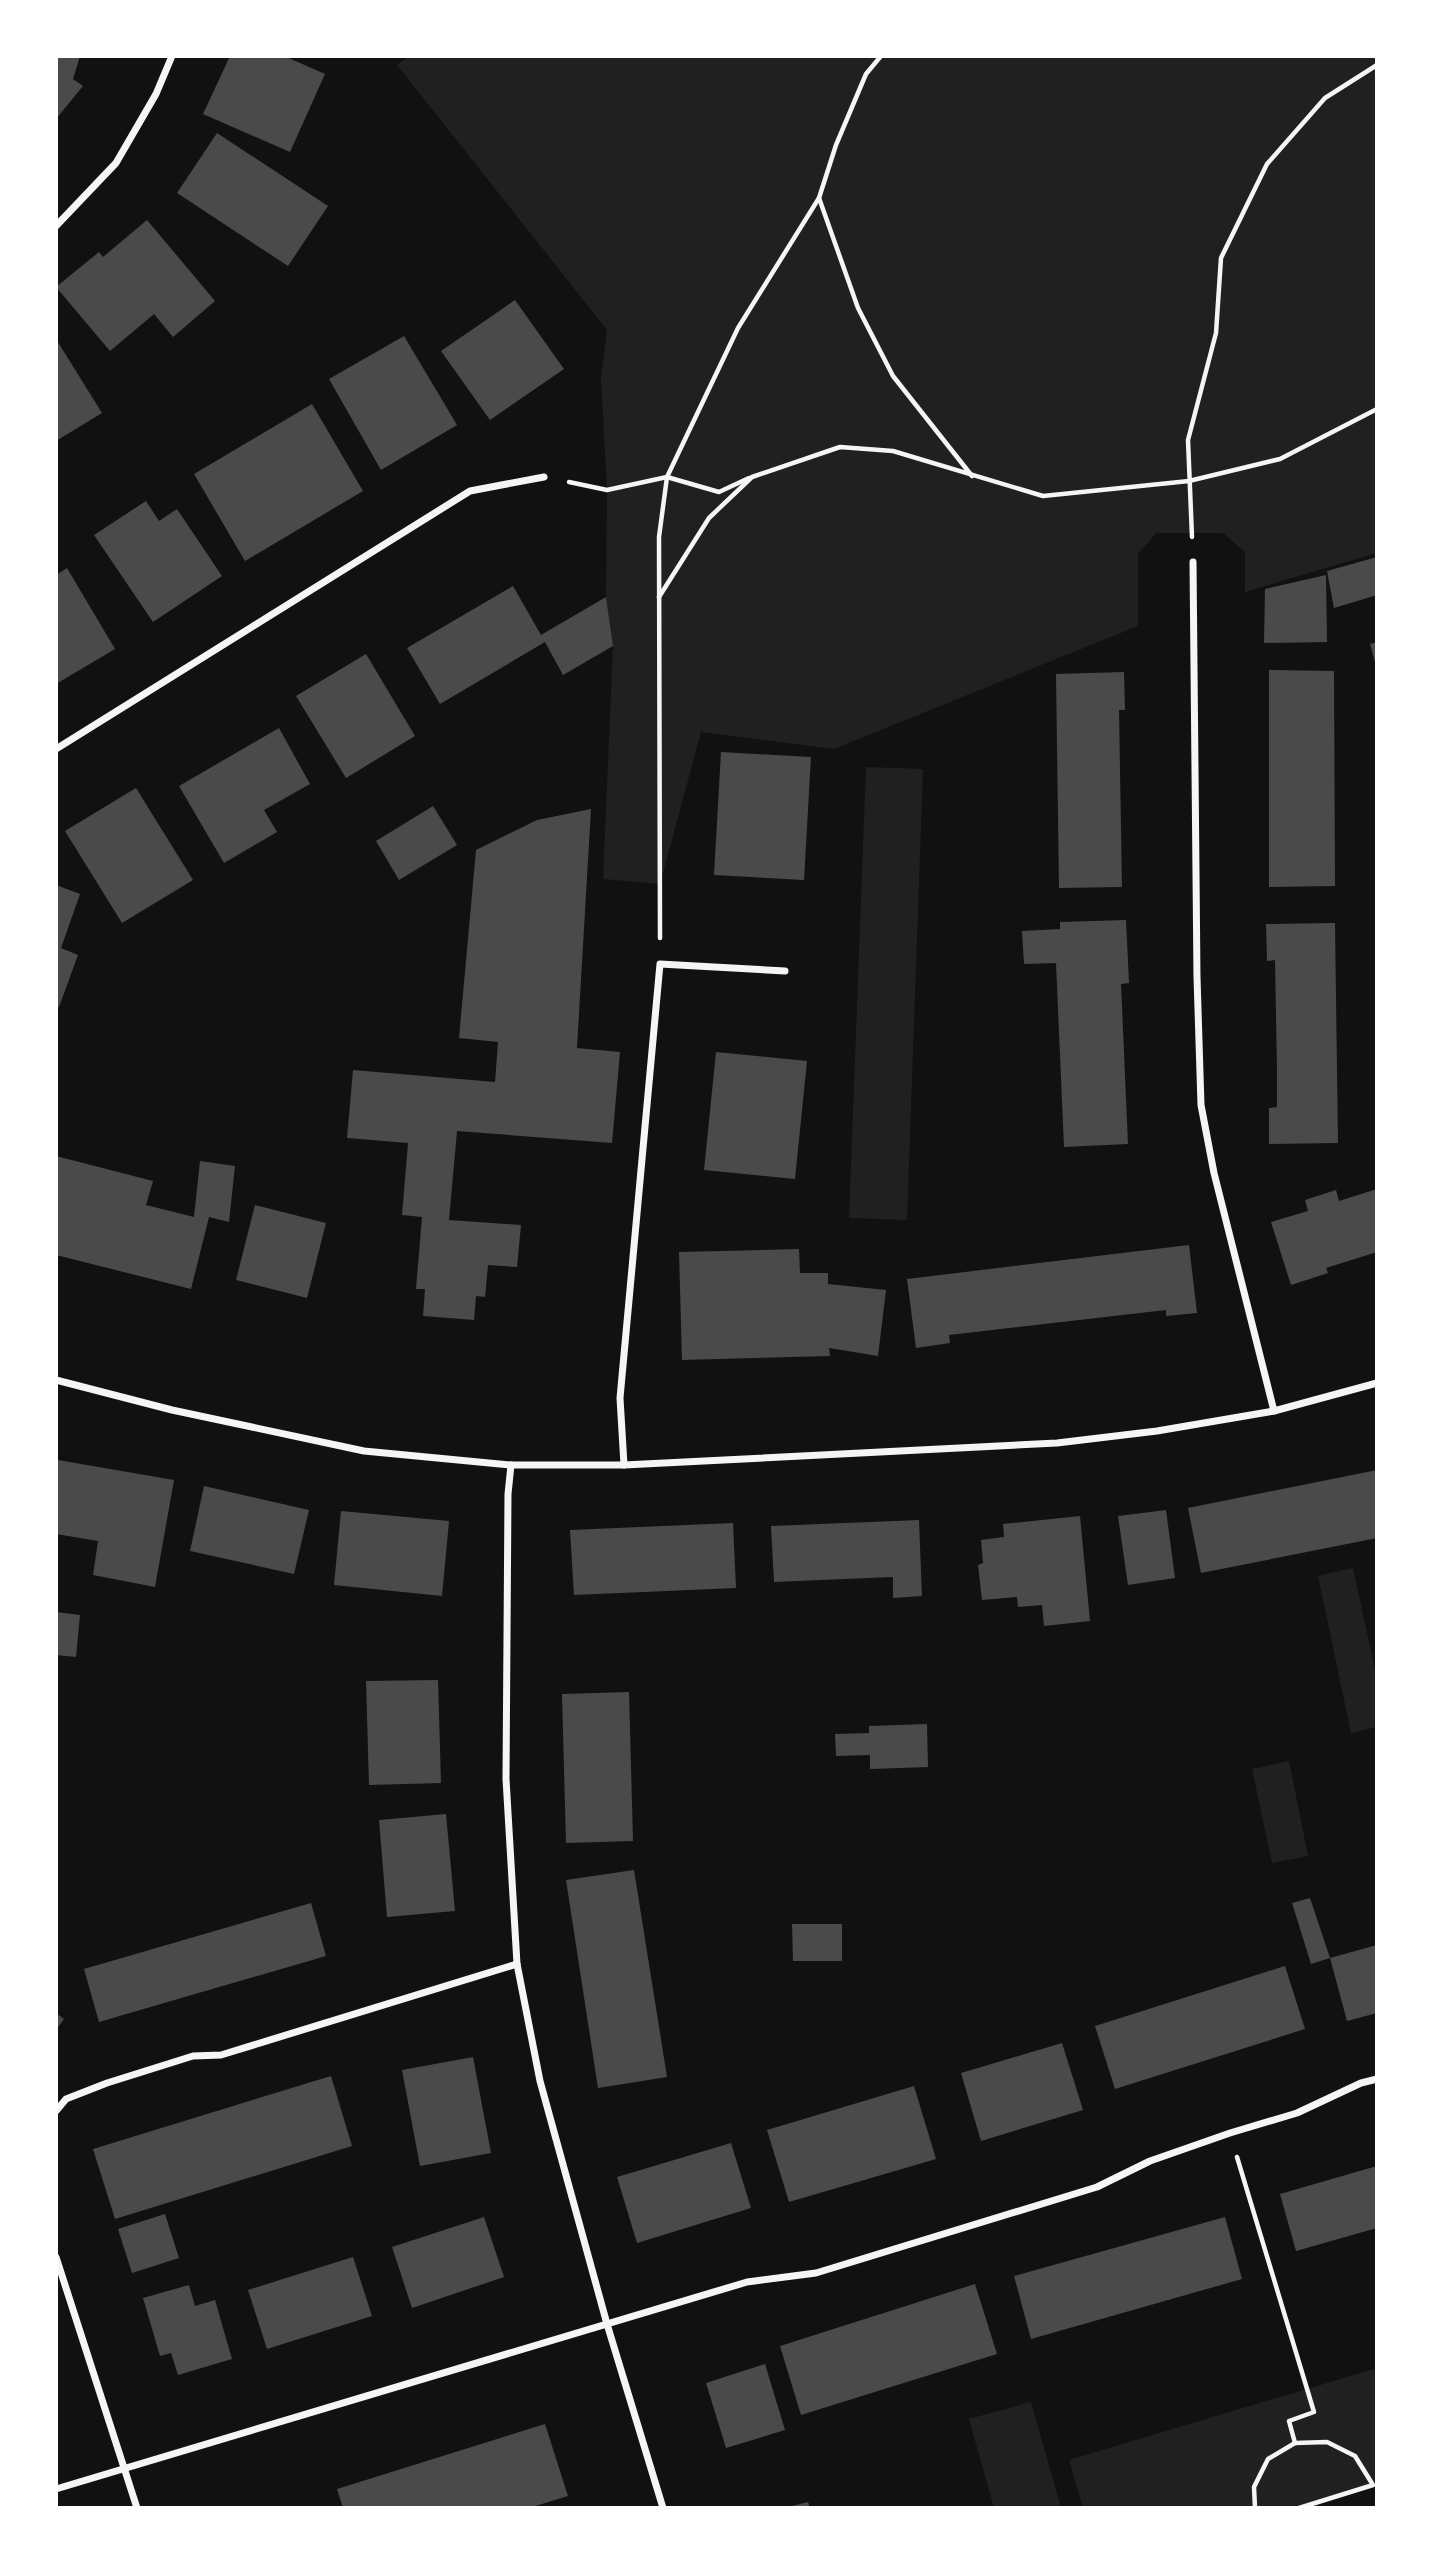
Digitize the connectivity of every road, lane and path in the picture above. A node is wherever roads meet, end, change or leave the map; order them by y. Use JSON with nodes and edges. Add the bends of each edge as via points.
{"nodes":[{"id":1,"x":172,"y":56,"type":"edge"},
{"id":2,"x":881,"y":56,"type":"edge"},
{"id":3,"x":1377,"y":65,"type":"edge"},
{"id":4,"x":819,"y":198,"type":"junction"},
{"id":5,"x":56,"y":226,"type":"edge"},
{"id":6,"x":1377,"y":408,"type":"edge"},
{"id":7,"x":972,"y":476,"type":"junction"},
{"id":8,"x":544,"y":477,"type":"joint"},
{"id":9,"x":667,"y":477,"type":"junction"},
{"id":10,"x":752,"y":477,"type":"junction"},
{"id":11,"x":1189,"y":481,"type":"junction"},
{"id":12,"x":1193,"y":562,"type":"joint"},
{"id":13,"x":658,"y":598,"type":"junction"},
{"id":14,"x":56,"y":749,"type":"edge"},
{"id":15,"x":660,"y":964,"type":"junction"},
{"id":16,"x":785,"y":971,"type":"dead end"},
{"id":17,"x":56,"y":1380,"type":"edge"},
{"id":18,"x":1377,"y":1383,"type":"edge"},
{"id":19,"x":1274,"y":1411,"type":"junction"},
{"id":20,"x":511,"y":1465,"type":"junction"},
{"id":21,"x":624,"y":1465,"type":"junction"},
{"id":22,"x":517,"y":1964,"type":"junction"},
{"id":23,"x":1377,"y":2079,"type":"edge"},
{"id":24,"x":56,"y":2110,"type":"edge"},
{"id":25,"x":1230,"y":2133,"type":"junction"},
{"id":26,"x":56,"y":2257,"type":"edge"},
{"id":27,"x":607,"y":2324,"type":"junction"},
{"id":28,"x":1295,"y":2442,"type":"junction"},
{"id":29,"x":125,"y":2470,"type":"junction"},
{"id":30,"x":56,"y":2489,"type":"edge"},
{"id":31,"x":1314,"y":2506,"type":"edge"},
{"id":32,"x":137,"y":2508,"type":"edge"},
{"id":33,"x":663,"y":2508,"type":"edge"},
{"id":34,"x":1255,"y":2508,"type":"edge"},
{"id":35,"x":1299,"y":2508,"type":"edge"}],
"edges":[{"from":1,"to":5,"type":"street","via":[[116,163]]},
{"from":2,"to":4,"type":"path","via":[[866,74]]},
{"from":3,"to":11,"type":"path","via":[[1325,98],[1267,164],[1220,258],[1216,332],[1188,440]]},
{"from":4,"to":7,"type":"path","via":[[859,308],[893,376]]},
{"from":4,"to":9,"type":"path","via":[[738,328]]},
{"from":6,"to":11,"type":"path","via":[[1280,459]]},
{"from":7,"to":10,"type":"path","via":[[893,451],[840,447]]},
{"from":7,"to":11,"type":"path","via":[[1043,496]]},
{"from":8,"to":9,"type":"path","via":[[607,491]]},
{"from":8,"to":14,"type":"street","via":[[471,491]]},
{"from":9,"to":10,"type":"path","via":[[719,492]]},
{"from":9,"to":13,"type":"path","via":[[659,537]]},
{"from":10,"to":13,"type":"path","via":[[709,518]]},
{"from":11,"to":12,"type":"path"},
{"from":12,"to":19,"type":"street","via":[[1201,1105]]},
{"from":13,"to":15,"type":"path"},
{"from":15,"to":16,"type":"street"},
{"from":15,"to":21,"type":"street","via":[[620,1398]]},
{"from":17,"to":20,"type":"street","via":[[364,1451]]},
{"from":18,"to":19,"type":"street"},
{"from":19,"to":21,"type":"street","via":[[1057,1443]]},
{"from":20,"to":21,"type":"street"},
{"from":20,"to":22,"type":"street","via":[[506,1779]]},
{"from":22,"to":24,"type":"street","via":[[221,2055],[192,2056],[66,2099]]},
{"from":22,"to":27,"type":"street","via":[[540,2081]]},
{"from":23,"to":25,"type":"street","via":[[1297,2113]]},
{"from":25,"to":27,"type":"street","via":[[1150,2161],[1097,2187],[816,2273],[747,2282]]},
{"from":25,"to":28,"type":"path","via":[[1314,2412],[1289,2421]]},
{"from":26,"to":29,"type":"street"},
{"from":27,"to":29,"type":"street"},
{"from":27,"to":33,"type":"street"},
{"from":28,"to":31,"type":"path","via":[[1327,2442],[1355,2456],[1374,2486]]},
{"from":28,"to":34,"type":"path","via":[[1268,2459],[1254,2487]]},
{"from":29,"to":30,"type":"street"},
{"from":29,"to":32,"type":"street"},
{"from":31,"to":35,"type":"path"}]}
